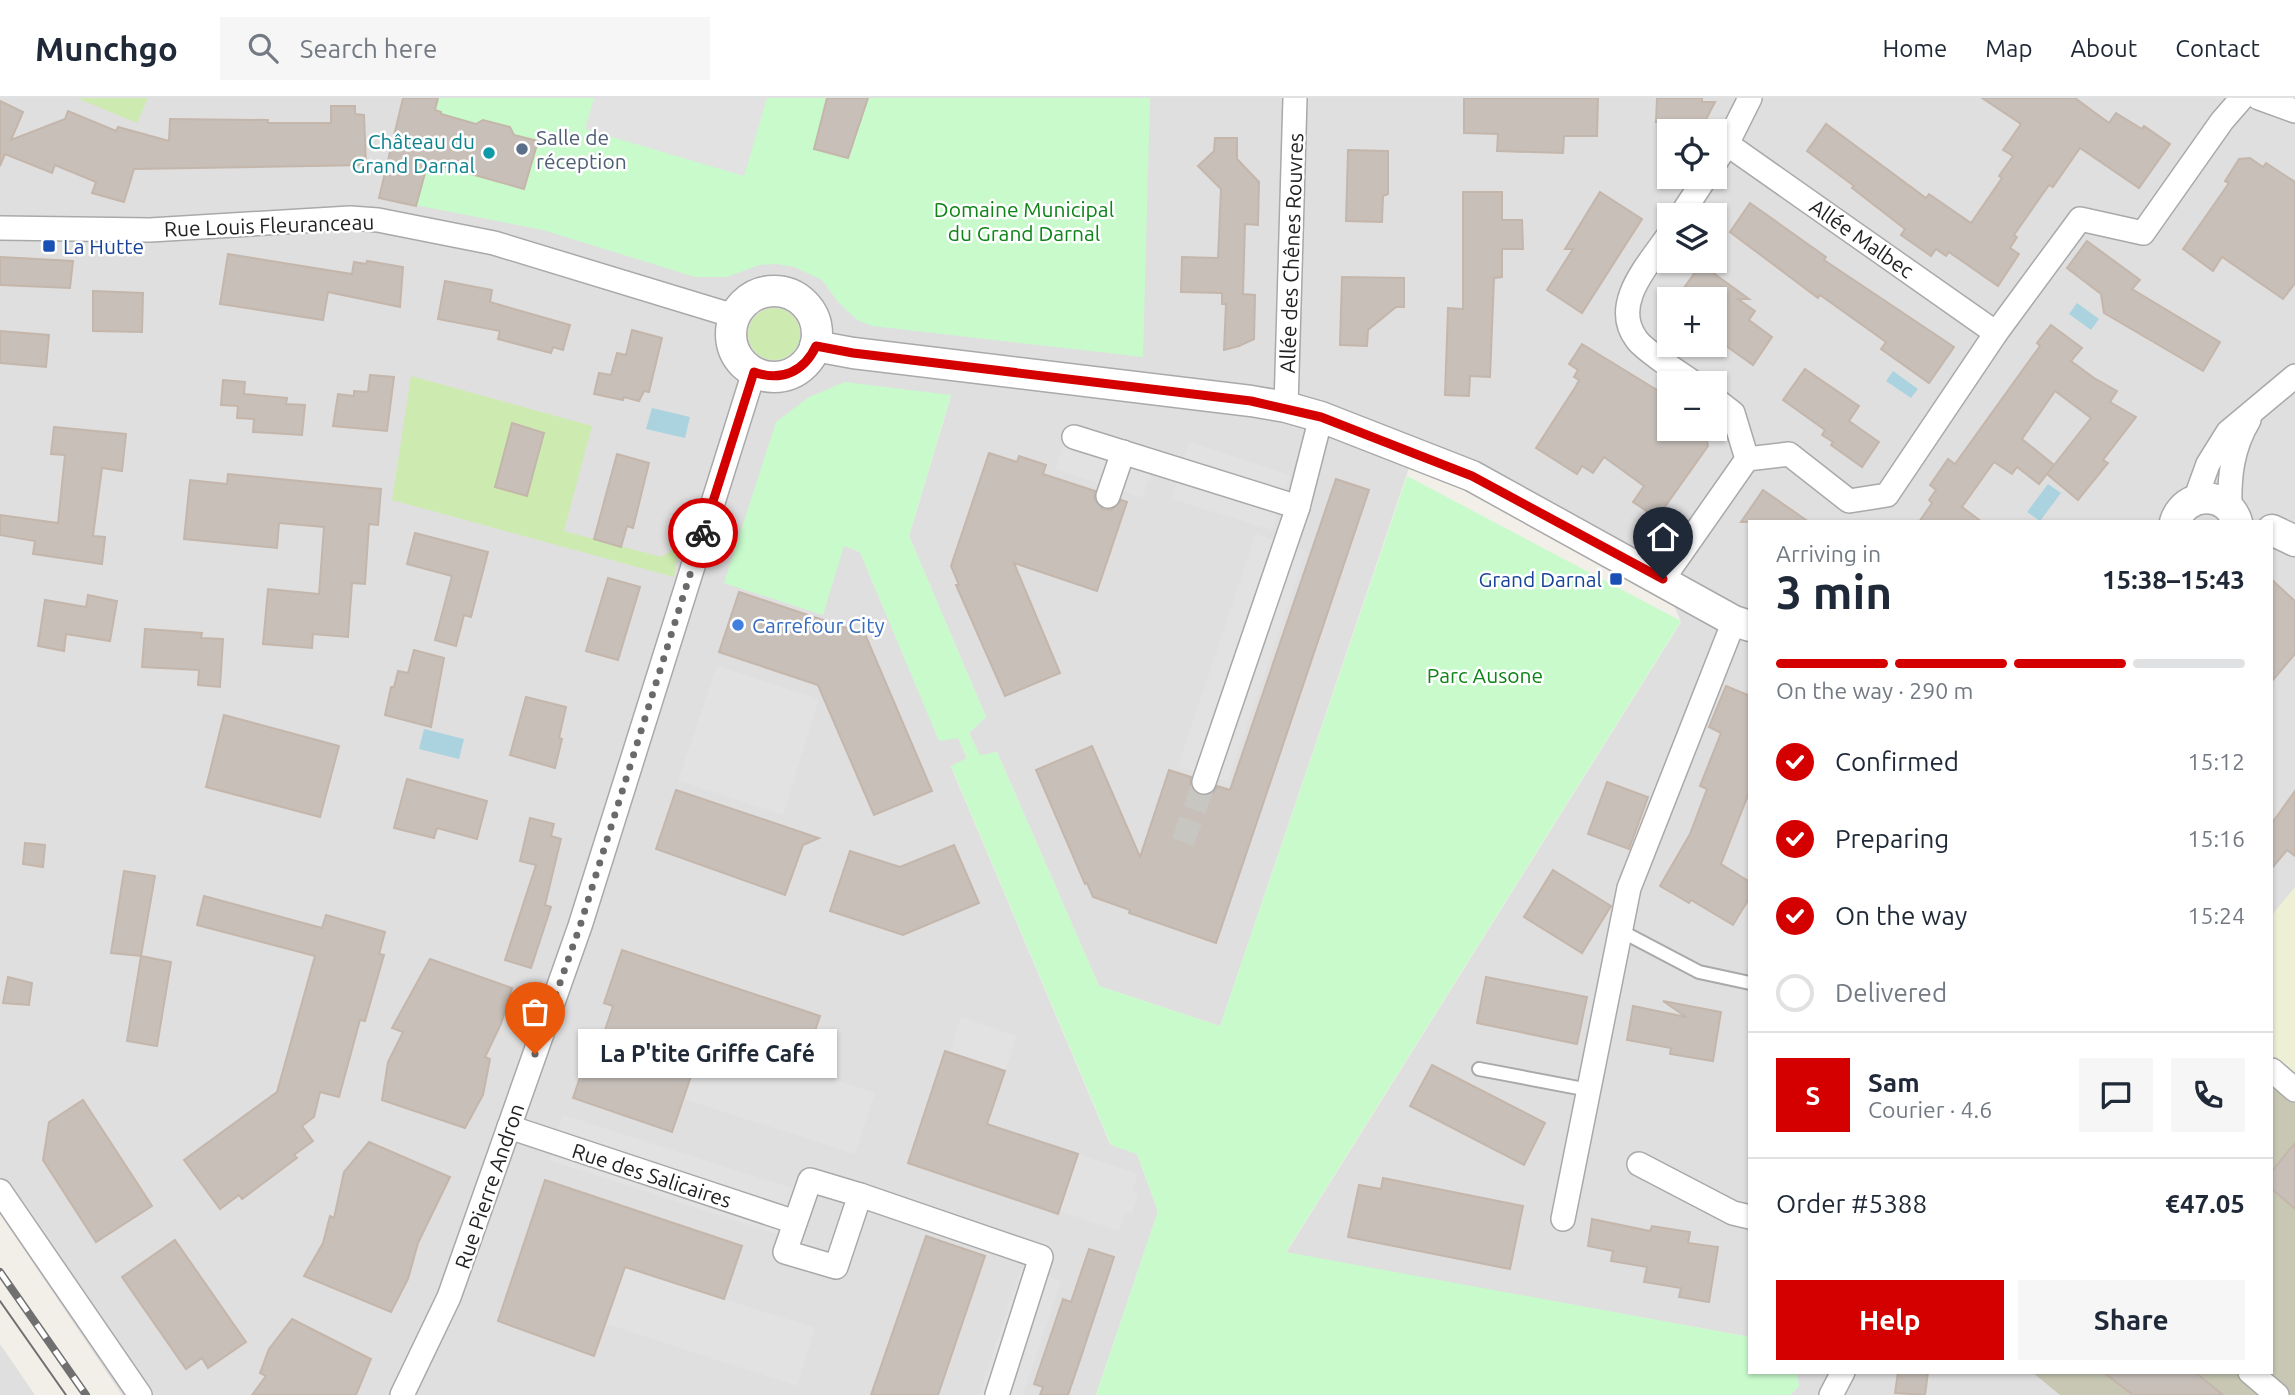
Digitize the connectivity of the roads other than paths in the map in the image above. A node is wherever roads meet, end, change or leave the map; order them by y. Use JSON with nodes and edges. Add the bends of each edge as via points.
{"nodes":[{"id":1,"x":1295,"y":98,"type":"edge"},
{"id":2,"x":1750,"y":98,"type":"edge"},
{"id":3,"x":2242,"y":98,"type":"edge"},
{"id":4,"x":2259,"y":98,"type":"edge"},
{"id":5,"x":2295,"y":111,"type":"edge"},
{"id":6,"x":1727,"y":142,"type":"edge"},
{"id":7,"x":1727,"y":158,"type":"edge"},
{"id":8,"x":0,"y":228,"type":"edge"},
{"id":9,"x":1657,"y":253,"type":"edge"},
{"id":10,"x":734,"y":316,"type":"junction"},
{"id":11,"x":1996,"y":332,"type":"junction"},
{"id":12,"x":816,"y":346,"type":"junction"},
{"id":13,"x":1678,"y":371,"type":"edge"},
{"id":14,"x":754,"y":372,"type":"junction"},
{"id":15,"x":2295,"y":376,"type":"edge"},
{"id":16,"x":2259,"y":406,"type":"junction"},
{"id":17,"x":1286,"y":407,"type":"junction"},
{"id":18,"x":1727,"y":408,"type":"edge"},
{"id":19,"x":1321,"y":417,"type":"junction"},
{"id":20,"x":1074,"y":437,"type":"dead end"},
{"id":21,"x":1123,"y":452,"type":"junction"},
{"id":22,"x":1747,"y":459,"type":"junction"},
{"id":23,"x":1108,"y":496,"type":"dead end"},
{"id":24,"x":1298,"y":506,"type":"junction"},
{"id":25,"x":2178,"y":514,"type":"edge"},
{"id":26,"x":2238,"y":517,"type":"edge"},
{"id":27,"x":2273,"y":530,"type":"edge"},
{"id":28,"x":2295,"y":541,"type":"edge"},
{"id":29,"x":2273,"y":547,"type":"edge"},
{"id":30,"x":2295,"y":550,"type":"edge"},
{"id":31,"x":1663,"y":579,"type":"junction"},
{"id":32,"x":1742,"y":624,"type":"edge"},
{"id":33,"x":1204,"y":782,"type":"tunnel mouth"},
{"id":34,"x":1621,"y":931,"type":"junction"},
{"id":35,"x":1748,"y":984,"type":"edge"},
{"id":36,"x":1479,"y":1069,"type":"dead end"},
{"id":37,"x":2273,"y":1071,"type":"edge"},
{"id":38,"x":1589,"y":1090,"type":"junction"},
{"id":39,"x":2295,"y":1090,"type":"edge"},
{"id":40,"x":509,"y":1127,"type":"junction"},
{"id":41,"x":1639,"y":1164,"type":"dead end"},
{"id":42,"x":0,"y":1191,"type":"edge"},
{"id":43,"x":860,"y":1195,"type":"junction"},
{"id":44,"x":1748,"y":1217,"type":"edge"},
{"id":45,"x":1563,"y":1219,"type":"dead end"},
{"id":46,"x":795,"y":1222,"type":"junction"},
{"id":47,"x":1842,"y":1374,"type":"edge"},
{"id":48,"x":2252,"y":1374,"type":"edge"},
{"id":49,"x":140,"y":1395,"type":"edge"},
{"id":50,"x":402,"y":1395,"type":"edge"},
{"id":51,"x":997,"y":1395,"type":"edge"},
{"id":52,"x":1831,"y":1395,"type":"edge"},
{"id":53,"x":2277,"y":1395,"type":"edge"}],
"edges":[{"from":1,"to":17,"type":"street","name":"Allée des Chênes Rouvres"},
{"from":2,"to":6,"type":"street"},
{"from":3,"to":11,"type":"street","via":[[2143,233],[2080,219]]},
{"from":4,"to":5,"type":"street"},
{"from":7,"to":11,"type":"street","name":"Allée Malbec"},
{"from":8,"to":10,"type":"street","name":"Rue Louis Fleuranceau","via":[[116,231],[378,220],[494,243]]},
{"from":9,"to":13,"type":"street","via":[[1628,297],[1626,316],[1637,340]]},
{"from":10,"to":12,"type":"street","via":[[741,305],[764,292],[790,294],[815,321]]},
{"from":10,"to":14,"type":"street","via":[[731,342],[735,354]]},
{"from":11,"to":22,"type":"street","via":[[1887,495],[1849,501],[1789,454]]},
{"from":12,"to":14,"type":"street","via":[[791,374],[766,377]]},
{"from":12,"to":17,"type":"street"},
{"from":14,"to":40,"type":"street","name":"Rue Pierre Andron","via":[[580,926]]},
{"from":15,"to":16,"type":"street"},
{"from":16,"to":25,"type":"street","via":[[2228,432]]},
{"from":16,"to":26,"type":"street","via":[[2232,461]]},
{"from":17,"to":19,"type":"street"},
{"from":18,"to":22,"type":"street","via":[[1733,413]]},
{"from":19,"to":24,"type":"street"},
{"from":19,"to":31,"type":"street","via":[[1472,476]]},
{"from":20,"to":21,"type":"street"},
{"from":21,"to":23,"type":"street"},
{"from":21,"to":24,"type":"street"},
{"from":22,"to":31,"type":"street"},
{"from":24,"to":33,"type":"street"},
{"from":25,"to":26,"type":"street","via":[[2214,498]]},
{"from":27,"to":28,"type":"street"},
{"from":29,"to":30,"type":"street"},
{"from":31,"to":32,"type":"street"},
{"from":32,"to":34,"type":"street","via":[[1629,888]]},
{"from":34,"to":35,"type":"lane","via":[[1699,972]]},
{"from":34,"to":38,"type":"street"},
{"from":36,"to":38,"type":"lane"},
{"from":37,"to":39,"type":"street"},
{"from":38,"to":45,"type":"street"},
{"from":40,"to":46,"type":"street","name":"Rue des Salicaires"},
{"from":40,"to":50,"type":"street","name":"Rue Pierre Andron","via":[[449,1297]]},
{"from":41,"to":44,"type":"street"},
{"from":42,"to":49,"type":"street"},
{"from":43,"to":46,"type":"street","via":[[810,1180]]},
{"from":43,"to":46,"type":"street","via":[[836,1267],[785,1252]]},
{"from":43,"to":51,"type":"street","via":[[1041,1257]]},
{"from":47,"to":52,"type":"street"},
{"from":48,"to":53,"type":"street"}]}
